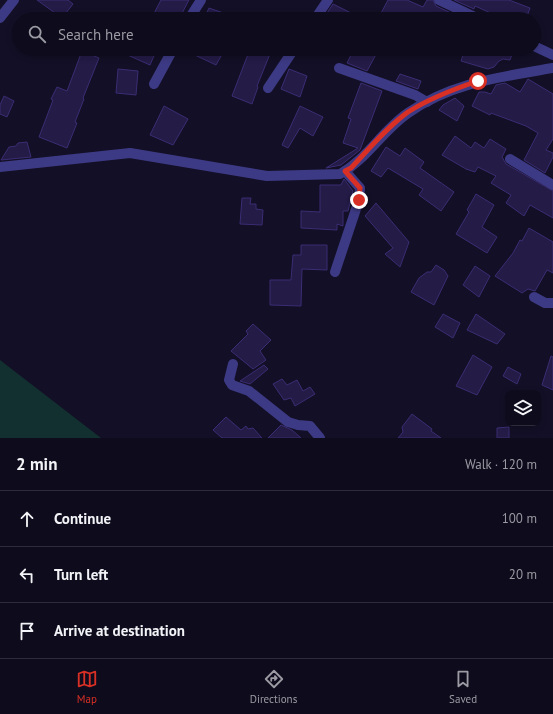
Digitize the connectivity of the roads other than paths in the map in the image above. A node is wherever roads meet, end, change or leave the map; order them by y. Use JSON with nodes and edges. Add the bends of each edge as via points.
{"nodes":[{"id":1,"x":14,"y":0,"type":"edge"},
{"id":2,"x":201,"y":0,"type":"edge"},
{"id":3,"x":328,"y":0,"type":"edge"},
{"id":4,"x":439,"y":0,"type":"edge"},
{"id":5,"x":193,"y":12,"type":"edge"},
{"id":6,"x":320,"y":12,"type":"edge"},
{"id":7,"x":464,"y":12,"type":"edge"},
{"id":8,"x":0,"y":18,"type":"edge"},
{"id":9,"x":541,"y":49,"type":"edge"},
{"id":10,"x":553,"y":55,"type":"edge"},
{"id":11,"x":169,"y":56,"type":"edge"},
{"id":12,"x":289,"y":56,"type":"edge"},
{"id":13,"x":339,"y":68,"type":"dead end"},
{"id":14,"x":553,"y":68,"type":"edge"},
{"id":15,"x":154,"y":84,"type":"dead end"},
{"id":16,"x":268,"y":88,"type":"dead end"},
{"id":17,"x":426,"y":102,"type":"junction"},
{"id":18,"x":510,"y":159,"type":"dead end"},
{"id":19,"x":0,"y":167,"type":"edge"},
{"id":20,"x":345,"y":171,"type":"junction"},
{"id":21,"x":553,"y":185,"type":"edge"},
{"id":22,"x":335,"y":272,"type":"dead end"},
{"id":23,"x":534,"y":298,"type":"dead end"},
{"id":24,"x":553,"y":303,"type":"edge"},
{"id":25,"x":233,"y":364,"type":"dead end"},
{"id":26,"x":320,"y":438,"type":"edge"}],
"edges":[{"from":1,"to":8,"type":"street"},
{"from":2,"to":5,"type":"street"},
{"from":3,"to":6,"type":"street"},
{"from":4,"to":7,"type":"street"},
{"from":9,"to":10,"type":"street"},
{"from":11,"to":15,"type":"street"},
{"from":12,"to":16,"type":"street"},
{"from":13,"to":17,"type":"street","via":[[415,95]]},
{"from":14,"to":17,"type":"street","via":[[478,81],[445,92]]},
{"from":17,"to":20,"type":"street","via":[[390,128]]},
{"from":18,"to":21,"type":"street"},
{"from":19,"to":20,"type":"street","via":[[130,153],[267,176],[328,176]]},
{"from":20,"to":22,"type":"street","via":[[360,188],[359,200]]},
{"from":23,"to":24,"type":"street","via":[[545,303]]},
{"from":25,"to":26,"type":"street","via":[[229,380],[232,385],[249,391],[288,422],[310,426]]}]}
